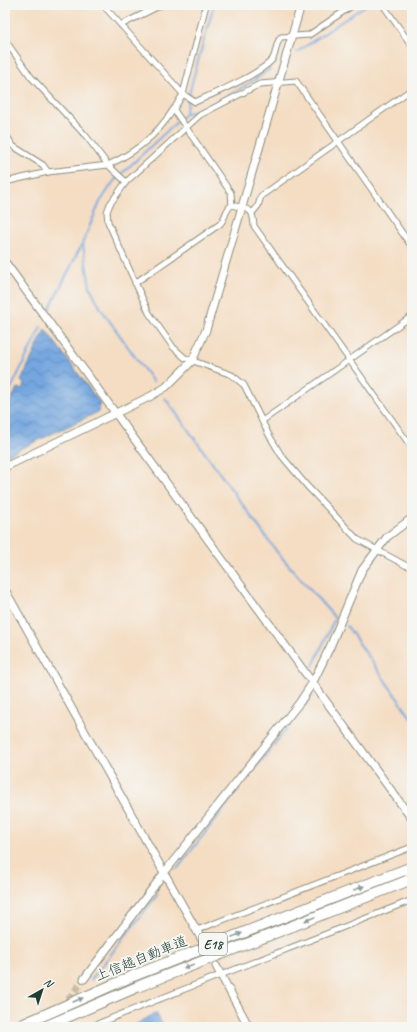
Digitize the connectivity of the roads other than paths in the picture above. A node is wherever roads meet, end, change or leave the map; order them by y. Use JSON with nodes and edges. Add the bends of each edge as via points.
{"nodes":[{"id":1,"x":103,"y":5,"type":"edge"},
{"id":2,"x":161,"y":5,"type":"edge"},
{"id":3,"x":206,"y":5,"type":"edge"},
{"id":4,"x":301,"y":5,"type":"edge"},
{"id":5,"x":353,"y":5,"type":"edge"},
{"id":6,"x":384,"y":5,"type":"edge"},
{"id":7,"x":121,"y":25,"type":"junction"},
{"id":8,"x":292,"y":36,"type":"junction"},
{"id":9,"x":5,"y":40,"type":"edge"},
{"id":10,"x":412,"y":46,"type":"edge"},
{"id":11,"x":278,"y":83,"type":"junction"},
{"id":12,"x":412,"y":89,"type":"edge"},
{"id":13,"x":184,"y":95,"type":"junction"},
{"id":14,"x":175,"y":112,"type":"junction"},
{"id":15,"x":185,"y":125,"type":"junction"},
{"id":16,"x":5,"y":133,"type":"edge"},
{"id":17,"x":338,"y":141,"type":"junction"},
{"id":18,"x":108,"y":165,"type":"junction"},
{"id":19,"x":48,"y":172,"type":"junction"},
{"id":20,"x":125,"y":181,"type":"junction"},
{"id":21,"x":5,"y":182,"type":"edge"},
{"id":22,"x":232,"y":205,"type":"junction"},
{"id":23,"x":242,"y":208,"type":"junction"},
{"id":24,"x":253,"y":212,"type":"junction"},
{"id":25,"x":412,"y":247,"type":"edge"},
{"id":26,"x":5,"y":262,"type":"edge"},
{"id":27,"x":135,"y":283,"type":"junction"},
{"id":28,"x":412,"y":316,"type":"edge"},
{"id":29,"x":350,"y":359,"type":"junction"},
{"id":30,"x":192,"y":361,"type":"junction"},
{"id":31,"x":116,"y":412,"type":"junction"},
{"id":32,"x":262,"y":421,"type":"junction"},
{"id":33,"x":412,"y":448,"type":"edge"},
{"id":34,"x":5,"y":468,"type":"edge"},
{"id":35,"x":412,"y":518,"type":"edge"},
{"id":36,"x":377,"y":550,"type":"junction"},
{"id":37,"x":412,"y":567,"type":"edge"},
{"id":38,"x":5,"y":590,"type":"edge"},
{"id":39,"x":312,"y":682,"type":"junction"},
{"id":40,"x":412,"y":819,"type":"edge"},
{"id":41,"x":412,"y":847,"type":"edge"},
{"id":42,"x":412,"y":867,"type":"edge"},
{"id":43,"x":164,"y":874,"type":"junction"},
{"id":44,"x":412,"y":879,"type":"edge"},
{"id":45,"x":412,"y":900,"type":"edge"},
{"id":46,"x":196,"y":930,"type":"junction"},
{"id":47,"x":202,"y":940,"type":"dead end"},
{"id":48,"x":216,"y":966,"type":"dead end"},
{"id":49,"x":220,"y":974,"type":"junction"},
{"id":50,"x":84,"y":980,"type":"tunnel mouth"},
{"id":51,"x":17,"y":1027,"type":"edge"},
{"id":52,"x":44,"y":1027,"type":"edge"},
{"id":53,"x":90,"y":1027,"type":"edge"},
{"id":54,"x":249,"y":1027,"type":"edge"}],
"edges":[{"from":1,"to":7,"type":"street"},
{"from":2,"to":7,"type":"street"},
{"from":3,"to":13,"type":"street"},
{"from":4,"to":8,"type":"street"},
{"from":5,"to":8,"type":"street","via":[[309,35]]},
{"from":6,"to":10,"type":"street"},
{"from":7,"to":13,"type":"street"},
{"from":8,"to":11,"type":"street"},
{"from":8,"to":13,"type":"street","via":[[284,36],[278,40],[273,57],[266,64],[221,90],[195,102]]},
{"from":9,"to":18,"type":"street","via":[[31,77],[86,136]]},
{"from":11,"to":15,"type":"street","via":[[260,84]]},
{"from":11,"to":17,"type":"street","via":[[296,81]]},
{"from":11,"to":23,"type":"street"},
{"from":12,"to":17,"type":"street"},
{"from":13,"to":14,"type":"street"},
{"from":14,"to":15,"type":"street"},
{"from":14,"to":18,"type":"street","via":[[138,148]]},
{"from":15,"to":20,"type":"street"},
{"from":15,"to":22,"type":"street","via":[[232,194]]},
{"from":16,"to":19,"type":"street","via":[[13,146],[43,165]]},
{"from":17,"to":24,"type":"street","via":[[261,196]]},
{"from":17,"to":25,"type":"street"},
{"from":18,"to":19,"type":"street"},
{"from":18,"to":20,"type":"street"},
{"from":19,"to":21,"type":"street"},
{"from":20,"to":27,"type":"street","via":[[107,212],[108,222]]},
{"from":22,"to":23,"type":"street"},
{"from":22,"to":27,"type":"street","via":[[227,209],[224,221]]},
{"from":23,"to":24,"type":"street"},
{"from":23,"to":30,"type":"street","via":[[206,330]]},
{"from":24,"to":29,"type":"street","via":[[254,226]]},
{"from":26,"to":31,"type":"street"},
{"from":27,"to":30,"type":"street","via":[[155,322],[173,347]]},
{"from":28,"to":29,"type":"street"},
{"from":29,"to":32,"type":"street"},
{"from":29,"to":33,"type":"street"},
{"from":30,"to":31,"type":"street","via":[[166,387]]},
{"from":30,"to":32,"type":"street","via":[[236,377],[247,389]]},
{"from":31,"to":34,"type":"street"},
{"from":31,"to":39,"type":"street"},
{"from":32,"to":36,"type":"street","via":[[281,455],[307,486],[357,539]]},
{"from":35,"to":36,"type":"street","via":[[387,537]]},
{"from":36,"to":37,"type":"street"},
{"from":36,"to":39,"type":"street","via":[[362,570],[330,647]]},
{"from":38,"to":43,"type":"street"},
{"from":39,"to":40,"type":"street"},
{"from":39,"to":43,"type":"street","via":[[295,708]]},
{"from":41,"to":46,"type":"street"},
{"from":51,"to":42,"type":"highway","name":"上信越自動車道","number":"E18","one_way":true,"via":[[140,973]]},
{"from":43,"to":46,"type":"street"},
{"from":43,"to":50,"type":"street"},
{"from":44,"to":52,"type":"highway","name":"上信越自動車道","number":"E18","one_way":true,"via":[[144,984]]},
{"from":45,"to":49,"type":"street"},
{"from":46,"to":47,"type":"street"},
{"from":48,"to":49,"type":"street"},
{"from":49,"to":53,"type":"street"},
{"from":49,"to":54,"type":"street"}]}
